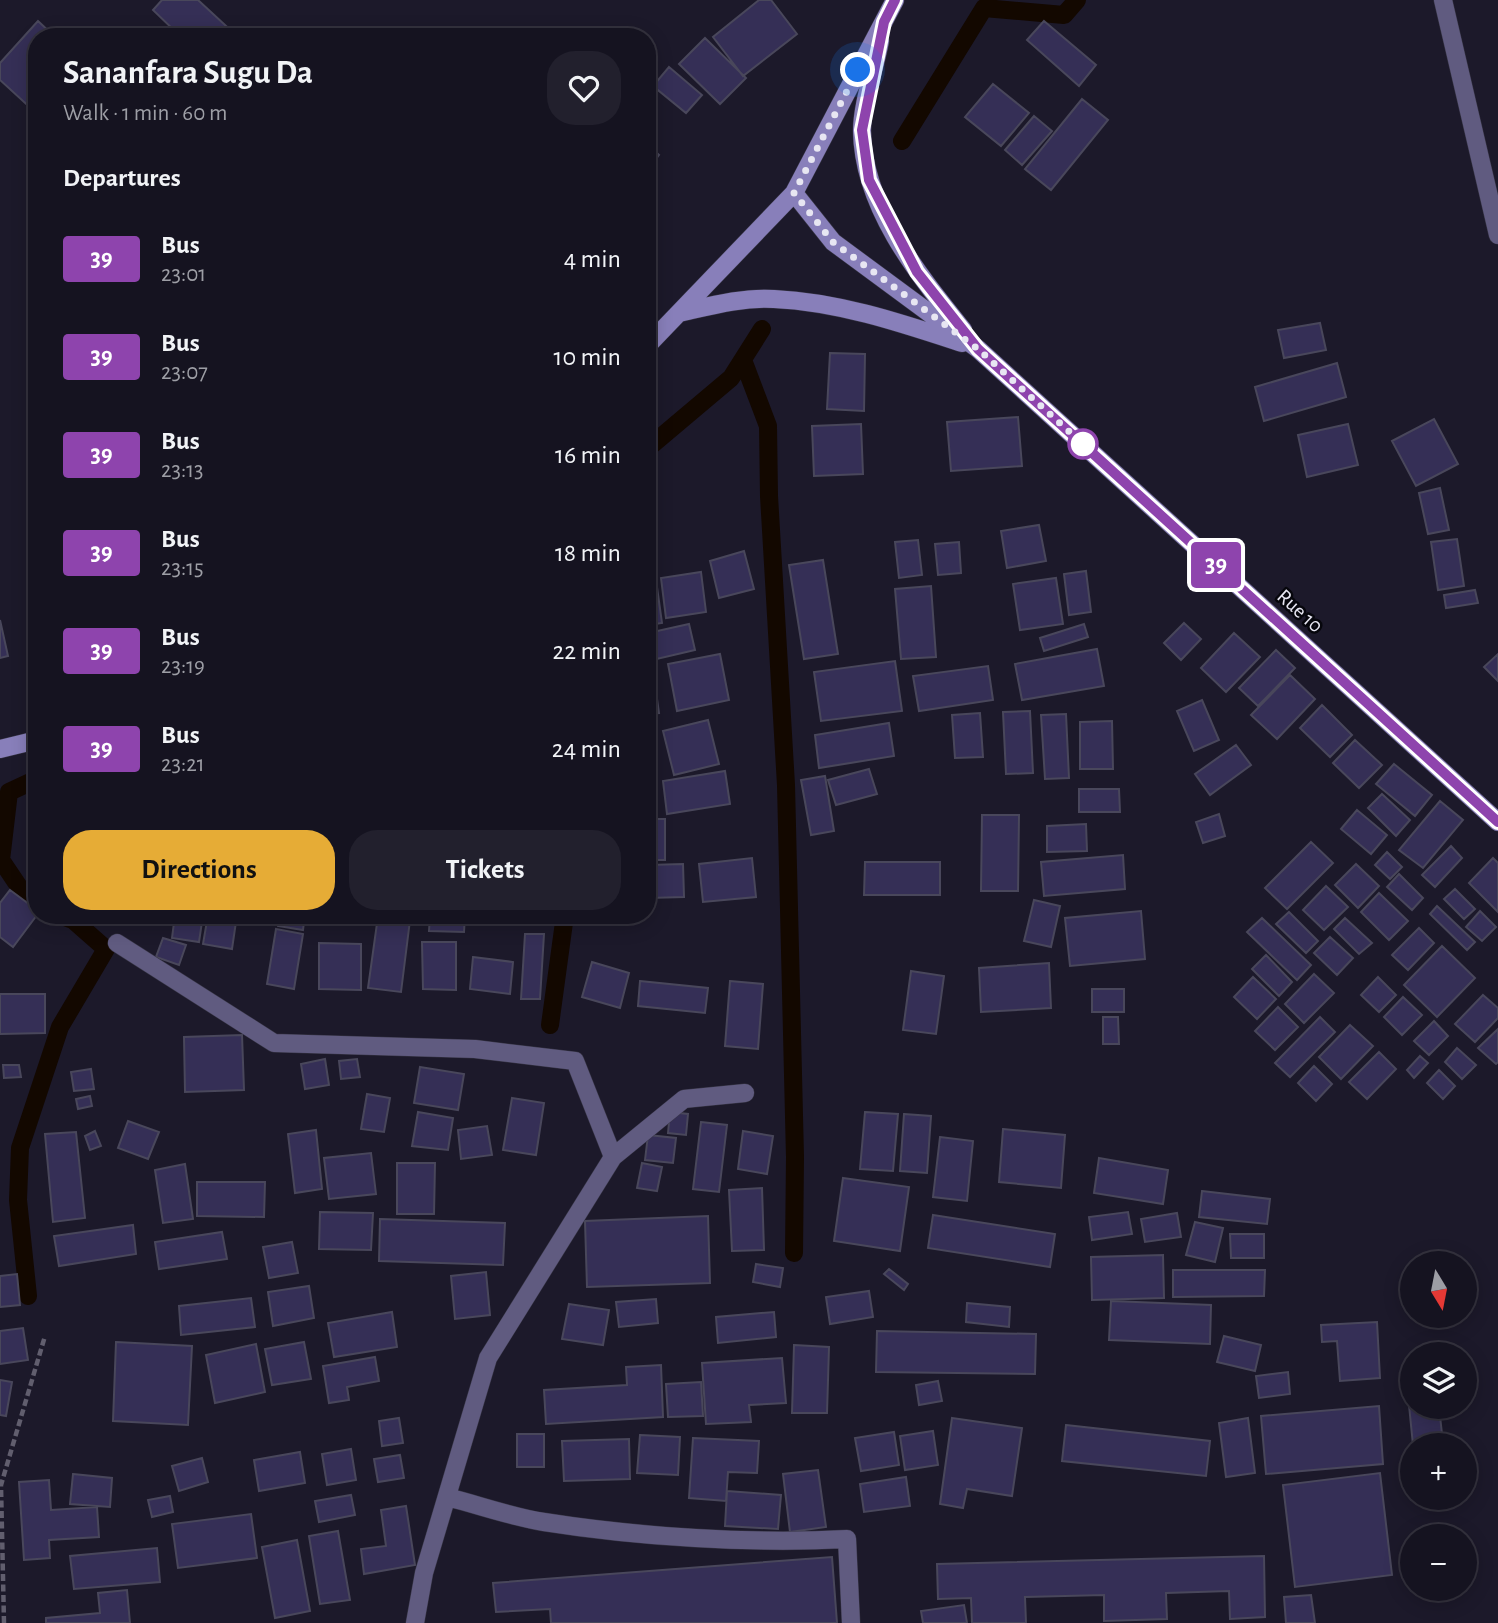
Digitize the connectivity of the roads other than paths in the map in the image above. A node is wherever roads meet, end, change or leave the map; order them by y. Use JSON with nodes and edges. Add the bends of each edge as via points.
{"nodes":[{"id":1,"x":895,"y":0,"type":"edge"},
{"id":2,"x":1443,"y":0,"type":"edge"},
{"id":3,"x":884,"y":22,"type":"junction"},
{"id":4,"x":794,"y":193,"type":"junction"},
{"id":5,"x":1498,"y":235,"type":"edge"},
{"id":6,"x":679,"y":313,"type":"junction"},
{"id":7,"x":656,"y":337,"type":"edge"},
{"id":8,"x":978,"y":349,"type":"junction"},
{"id":9,"x":28,"y":742,"type":"edge"},
{"id":10,"x":0,"y":749,"type":"edge"},
{"id":11,"x":1498,"y":822,"type":"edge"},
{"id":12,"x":117,"y":943,"type":"dead end"},
{"id":13,"x":745,"y":1093,"type":"dead end"},
{"id":14,"x":613,"y":1157,"type":"junction"},
{"id":15,"x":447,"y":1497,"type":"junction"},
{"id":16,"x":415,"y":1623,"type":"edge"},
{"id":17,"x":851,"y":1623,"type":"edge"}],
"edges":[{"from":1,"to":3,"type":"main road"},
{"from":2,"to":5,"type":"street"},
{"from":3,"to":4,"type":"main road"},
{"from":3,"to":8,"type":"main road","via":[[862,130],[869,180],[917,272]]},
{"from":4,"to":6,"type":"main road"},
{"from":4,"to":8,"type":"main road","via":[[833,242]]},
{"from":6,"to":7,"type":"main road"},
{"from":6,"to":8,"type":"main road","via":[[729,302],[774,299],[877,315]]},
{"from":8,"to":11,"type":"main road","name":"Rue 10"},
{"from":9,"to":10,"type":"main road"},
{"from":12,"to":14,"type":"street","via":[[274,1043],[475,1049],[575,1061]]},
{"from":13,"to":14,"type":"street","via":[[684,1099]]},
{"from":14,"to":15,"type":"street","via":[[488,1358]]},
{"from":15,"to":16,"type":"street","via":[[424,1573]]},
{"from":15,"to":17,"type":"street","via":[[543,1522],[771,1540],[847,1539]]}]}
